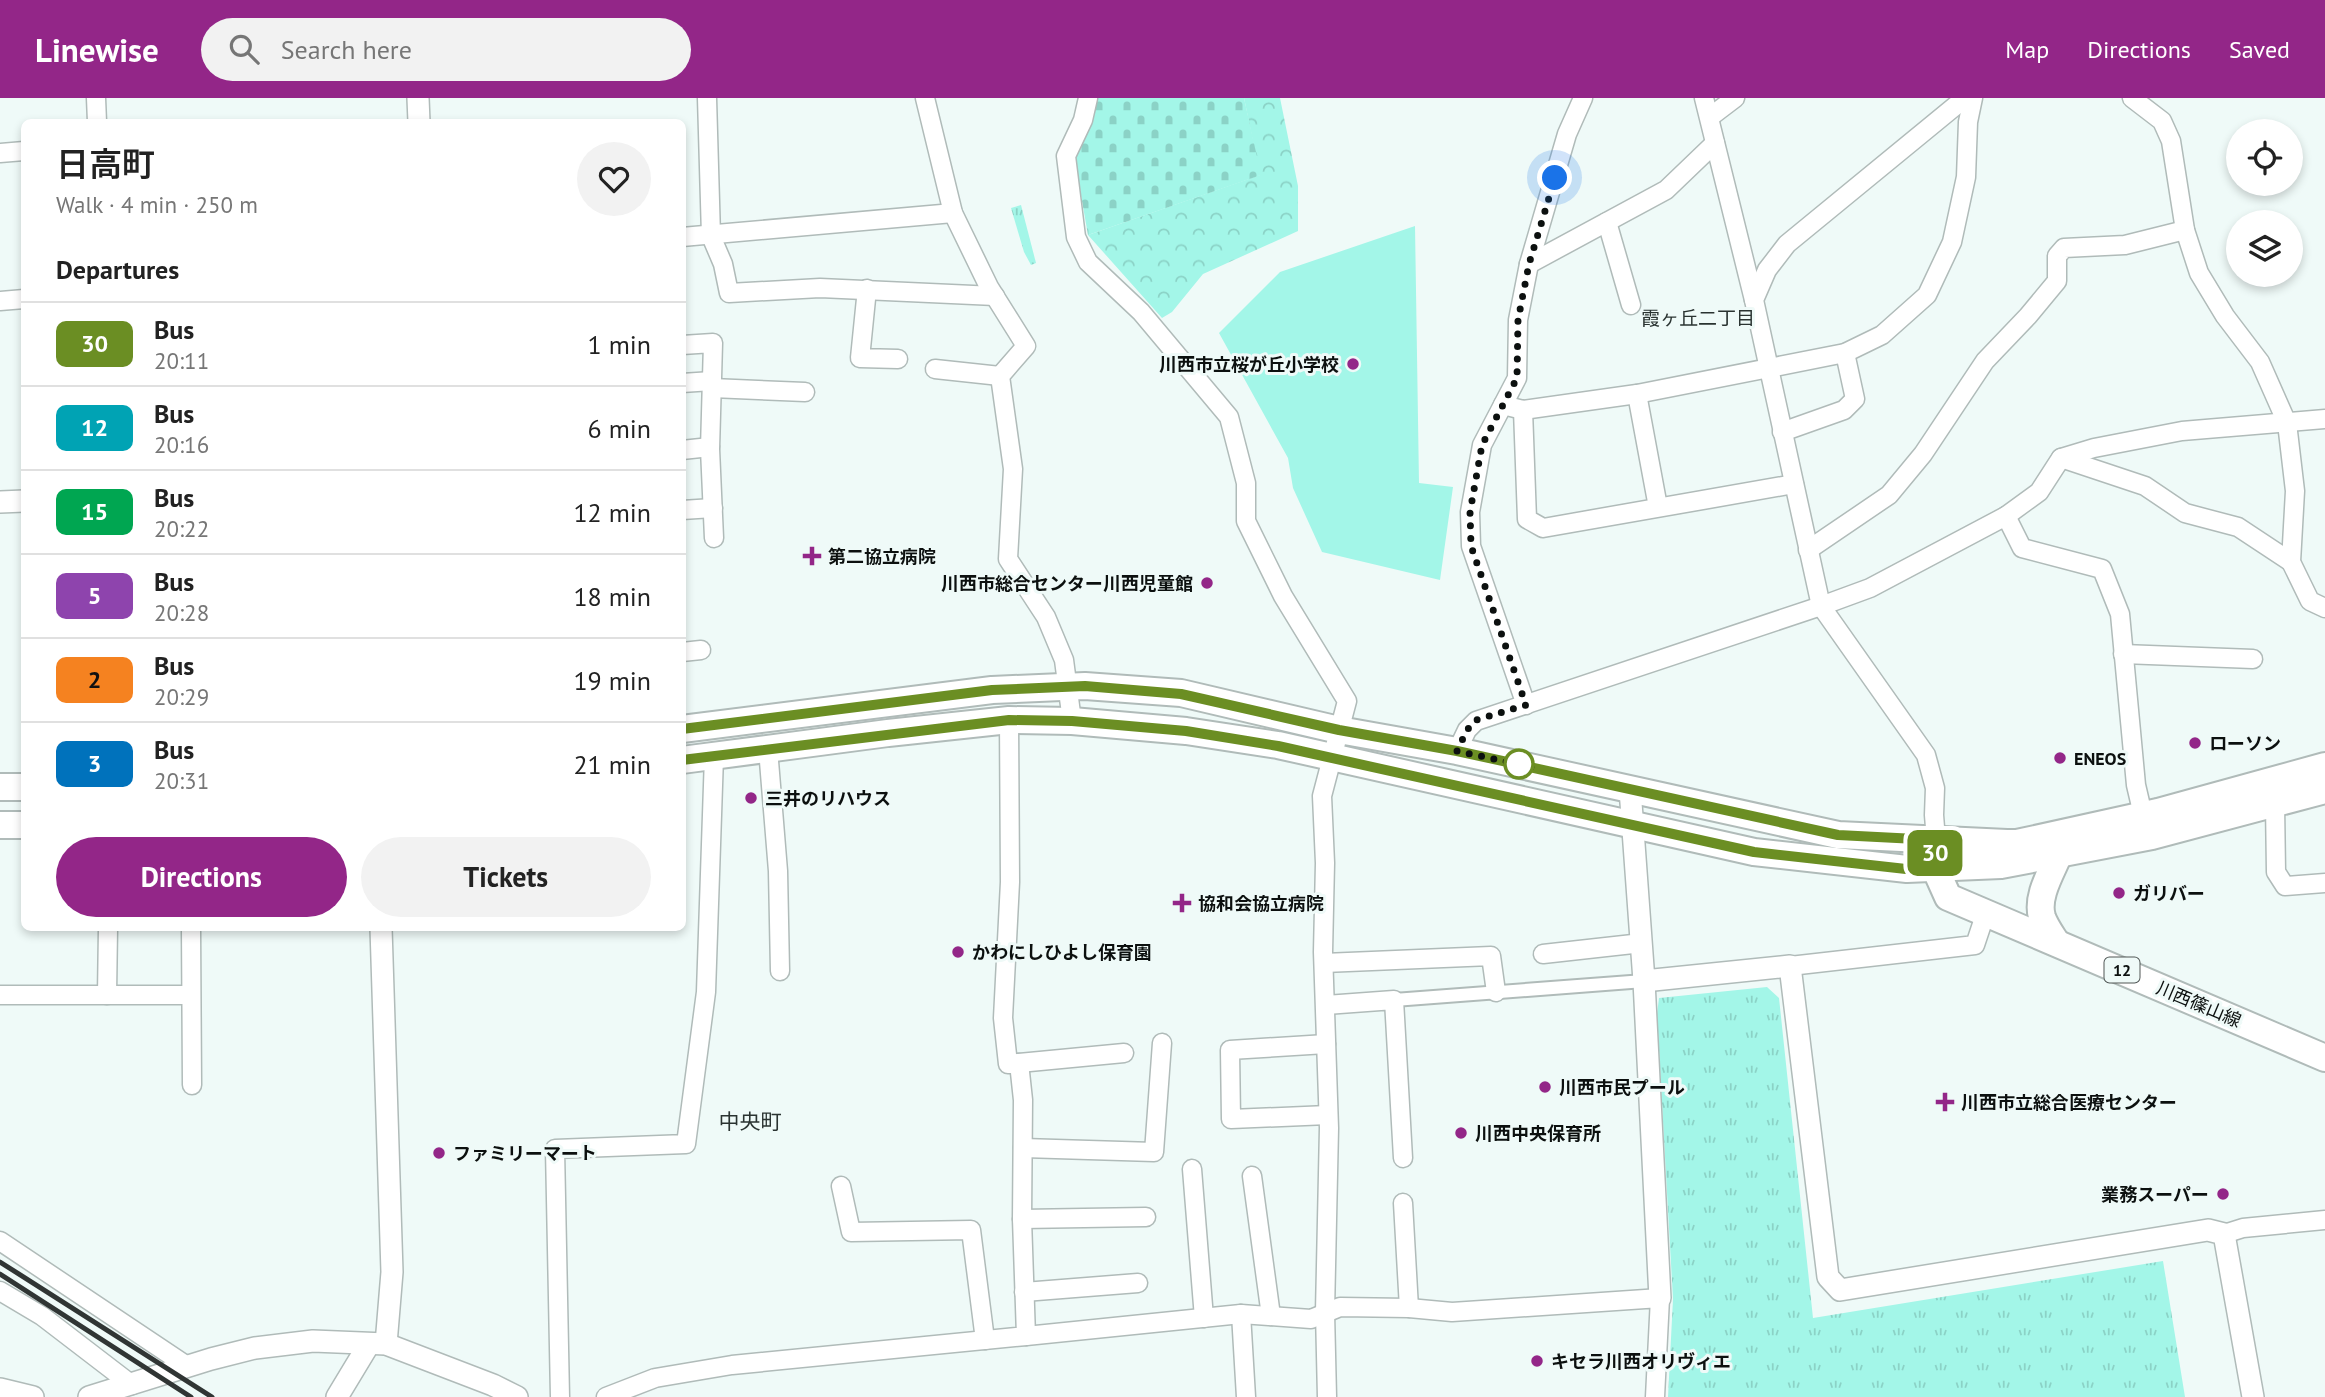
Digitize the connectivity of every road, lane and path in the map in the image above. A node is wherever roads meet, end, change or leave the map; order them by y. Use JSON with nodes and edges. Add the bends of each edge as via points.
{"nodes":[{"id":1,"x":96,"y":98,"type":"edge"},
{"id":2,"x":418,"y":98,"type":"edge"},
{"id":3,"x":707,"y":98,"type":"edge"},
{"id":4,"x":925,"y":98,"type":"edge"},
{"id":5,"x":1088,"y":98,"type":"edge"},
{"id":6,"x":1583,"y":98,"type":"edge"},
{"id":7,"x":1704,"y":98,"type":"edge"},
{"id":8,"x":1735,"y":98,"type":"edge"},
{"id":9,"x":1965,"y":98,"type":"edge"},
{"id":10,"x":1973,"y":98,"type":"edge"},
{"id":11,"x":2132,"y":98,"type":"edge"},
{"id":12,"x":1710,"y":117,"type":"junction"},
{"id":13,"x":97,"y":119,"type":"edge"},
{"id":14,"x":419,"y":119,"type":"edge"},
{"id":15,"x":1715,"y":143,"type":"junction"},
{"id":16,"x":21,"y":151,"type":"edge"},
{"id":17,"x":0,"y":153,"type":"edge"},
{"id":18,"x":953,"y":213,"type":"junction"},
{"id":19,"x":1607,"y":222,"type":"junction"},
{"id":20,"x":2185,"y":230,"type":"junction"},
{"id":21,"x":711,"y":236,"type":"junction"},
{"id":22,"x":686,"y":237,"type":"edge"},
{"id":23,"x":1529,"y":264,"type":"junction"},
{"id":24,"x":867,"y":289,"type":"junction"},
{"id":25,"x":995,"y":296,"type":"junction"},
{"id":26,"x":21,"y":299,"type":"edge"},
{"id":27,"x":1754,"y":300,"type":"junction"},
{"id":28,"x":0,"y":301,"type":"edge"},
{"id":29,"x":1631,"y":305,"type":"dead end"},
{"id":30,"x":686,"y":345,"type":"edge"},
{"id":31,"x":1845,"y":353,"type":"junction"},
{"id":32,"x":898,"y":359,"type":"dead end"},
{"id":33,"x":935,"y":369,"type":"dead end"},
{"id":34,"x":1768,"y":370,"type":"junction"},
{"id":35,"x":1000,"y":376,"type":"junction"},
{"id":36,"x":686,"y":383,"type":"edge"},
{"id":37,"x":712,"y":384,"type":"junction"},
{"id":38,"x":805,"y":392,"type":"dead end"},
{"id":39,"x":1637,"y":394,"type":"junction"},
{"id":40,"x":1503,"y":405,"type":"junction"},
{"id":41,"x":1523,"y":410,"type":"junction"},
{"id":42,"x":2325,"y":419,"type":"edge"},
{"id":43,"x":2287,"y":423,"type":"junction"},
{"id":44,"x":1782,"y":432,"type":"junction"},
{"id":45,"x":710,"y":447,"type":"junction"},
{"id":46,"x":686,"y":450,"type":"edge"},
{"id":47,"x":2061,"y":458,"type":"junction"},
{"id":48,"x":1794,"y":484,"type":"junction"},
{"id":49,"x":21,"y":501,"type":"edge"},
{"id":50,"x":0,"y":502,"type":"edge"},
{"id":51,"x":713,"y":508,"type":"junction"},
{"id":52,"x":1658,"y":508,"type":"junction"},
{"id":53,"x":686,"y":510,"type":"edge"},
{"id":54,"x":2006,"y":516,"type":"junction"},
{"id":55,"x":714,"y":538,"type":"dead end"},
{"id":56,"x":1808,"y":550,"type":"junction"},
{"id":57,"x":2291,"y":562,"type":"junction"},
{"id":58,"x":1821,"y":607,"type":"junction"},
{"id":59,"x":2325,"y":608,"type":"edge"},
{"id":60,"x":701,"y":650,"type":"dead end"},
{"id":61,"x":686,"y":652,"type":"edge"},
{"id":62,"x":2123,"y":654,"type":"junction"},
{"id":63,"x":2253,"y":659,"type":"dead end"},
{"id":64,"x":1067,"y":687,"type":"junction"},
{"id":65,"x":1526,"y":705,"type":"junction"},
{"id":66,"x":1009,"y":720,"type":"junction"},
{"id":67,"x":1072,"y":721,"type":"junction"},
{"id":68,"x":686,"y":728,"type":"edge"},
{"id":69,"x":1339,"y":730,"type":"junction"},
{"id":70,"x":768,"y":749,"type":"junction"},
{"id":71,"x":1457,"y":751,"type":"junction"},
{"id":72,"x":714,"y":757,"type":"junction"},
{"id":73,"x":1332,"y":758,"type":"junction"},
{"id":74,"x":686,"y":760,"type":"edge"},
{"id":75,"x":2325,"y":766,"type":"edge"},
{"id":76,"x":21,"y":787,"type":"edge"},
{"id":77,"x":0,"y":788,"type":"edge"},
{"id":78,"x":1630,"y":789,"type":"junction"},
{"id":79,"x":2325,"y":790,"type":"edge"},
{"id":80,"x":2275,"y":803,"type":"junction"},
{"id":81,"x":2143,"y":815,"type":"junction"},
{"id":82,"x":1631,"y":824,"type":"junction"},
{"id":83,"x":0,"y":825,"type":"edge"},
{"id":84,"x":21,"y":825,"type":"edge"},
{"id":85,"x":1936,"y":840,"type":"junction"},
{"id":86,"x":2059,"y":854,"type":"junction"},
{"id":87,"x":1935,"y":868,"type":"junction"},
{"id":88,"x":2325,"y":883,"type":"edge"},
{"id":89,"x":1986,"y":912,"type":"junction"},
{"id":90,"x":108,"y":931,"type":"edge"},
{"id":91,"x":191,"y":931,"type":"edge"},
{"id":92,"x":381,"y":931,"type":"edge"},
{"id":93,"x":2056,"y":942,"type":"junction"},
{"id":94,"x":1642,"y":943,"type":"junction"},
{"id":95,"x":1543,"y":954,"type":"dead end"},
{"id":96,"x":1324,"y":963,"type":"junction"},
{"id":97,"x":1790,"y":966,"type":"junction"},
{"id":98,"x":780,"y":971,"type":"dead end"},
{"id":99,"x":1644,"y":981,"type":"junction"},
{"id":100,"x":1496,"y":992,"type":"junction"},
{"id":101,"x":0,"y":995,"type":"edge"},
{"id":102,"x":107,"y":995,"type":"junction"},
{"id":103,"x":190,"y":995,"type":"junction"},
{"id":104,"x":1394,"y":1000,"type":"junction"},
{"id":105,"x":1326,"y":1005,"type":"junction"},
{"id":106,"x":1162,"y":1043,"type":"dead end"},
{"id":107,"x":1326,"y":1044,"type":"junction"},
{"id":108,"x":1124,"y":1054,"type":"dead end"},
{"id":109,"x":2325,"y":1058,"type":"edge"},
{"id":110,"x":1019,"y":1063,"type":"junction"},
{"id":111,"x":192,"y":1085,"type":"dead end"},
{"id":112,"x":1328,"y":1115,"type":"junction"},
{"id":113,"x":1023,"y":1147,"type":"junction"},
{"id":114,"x":1403,"y":1158,"type":"dead end"},
{"id":115,"x":1192,"y":1169,"type":"dead end"},
{"id":116,"x":1252,"y":1176,"type":"dead end"},
{"id":117,"x":841,"y":1186,"type":"dead end"},
{"id":118,"x":1404,"y":1203,"type":"dead end"},
{"id":119,"x":1146,"y":1217,"type":"dead end"},
{"id":120,"x":1022,"y":1219,"type":"junction"},
{"id":121,"x":2325,"y":1220,"type":"edge"},
{"id":122,"x":2224,"y":1234,"type":"junction"},
{"id":123,"x":0,"y":1241,"type":"edge"},
{"id":124,"x":1138,"y":1283,"type":"dead end"},
{"id":125,"x":0,"y":1291,"type":"edge"},
{"id":126,"x":1024,"y":1292,"type":"junction"},
{"id":127,"x":1660,"y":1298,"type":"junction"},
{"id":128,"x":1409,"y":1308,"type":"junction"},
{"id":129,"x":1325,"y":1312,"type":"junction"},
{"id":130,"x":1241,"y":1314,"type":"junction"},
{"id":131,"x":1271,"y":1316,"type":"junction"},
{"id":132,"x":1204,"y":1318,"type":"junction"},
{"id":133,"x":1026,"y":1336,"type":"junction"},
{"id":134,"x":985,"y":1340,"type":"junction"},
{"id":135,"x":378,"y":1344,"type":"junction"},
{"id":136,"x":187,"y":1366,"type":"junction"},
{"id":137,"x":132,"y":1385,"type":"junction"},
{"id":138,"x":0,"y":1389,"type":"edge"},
{"id":139,"x":33,"y":1397,"type":"edge"},
{"id":140,"x":89,"y":1397,"type":"edge"},
{"id":141,"x":337,"y":1397,"type":"edge"},
{"id":142,"x":517,"y":1397,"type":"edge"},
{"id":143,"x":560,"y":1397,"type":"edge"},
{"id":144,"x":606,"y":1397,"type":"edge"},
{"id":145,"x":1246,"y":1397,"type":"edge"},
{"id":146,"x":1326,"y":1397,"type":"edge"},
{"id":147,"x":1655,"y":1397,"type":"edge"},
{"id":148,"x":2253,"y":1397,"type":"edge"}],
"edges":[{"from":1,"to":13,"type":"street"},
{"from":2,"to":14,"type":"street"},
{"from":3,"to":21,"type":"street"},
{"from":4,"to":18,"type":"street"},
{"from":5,"to":69,"type":"street","via":[[1066,156],[1076,237],[1088,262],[1141,312],[1229,417],[1246,483],[1246,521],[1283,596],[1347,701]]},
{"from":6,"to":23,"type":"street","via":[[1567,134]]},
{"from":7,"to":12,"type":"street"},
{"from":8,"to":12,"type":"street"},
{"from":9,"to":27,"type":"street","via":[[1787,244],[1767,270]]},
{"from":10,"to":31,"type":"street","via":[[1966,177],[1952,242],[1927,295],[1882,335]]},
{"from":11,"to":20,"type":"street","via":[[2162,121],[2171,141]]},
{"from":12,"to":15,"type":"street"},
{"from":15,"to":19,"type":"street","via":[[1666,190]]},
{"from":15,"to":27,"type":"street"},
{"from":16,"to":17,"type":"street"},
{"from":18,"to":21,"type":"street"},
{"from":18,"to":25,"type":"street"},
{"from":19,"to":23,"type":"street"},
{"from":19,"to":29,"type":"street"},
{"from":20,"to":43,"type":"street","via":[[2199,273],[2260,362]]},
{"from":20,"to":56,"type":"street","via":[[2125,245],[2064,248],[2057,256],[2057,281],[1985,361],[1923,454],[1889,495]]},
{"from":21,"to":22,"type":"street"},
{"from":21,"to":24,"type":"street","via":[[729,293]]},
{"from":23,"to":40,"type":"street","via":[[1518,320],[1517,378]]},
{"from":24,"to":25,"type":"street"},
{"from":24,"to":32,"type":"street","via":[[860,358]]},
{"from":25,"to":35,"type":"street","via":[[1026,346]]},
{"from":26,"to":28,"type":"street"},
{"from":27,"to":34,"type":"street"},
{"from":30,"to":37,"type":"street","via":[[713,343]]},
{"from":31,"to":34,"type":"street"},
{"from":31,"to":44,"type":"street","via":[[1855,399],[1844,410]]},
{"from":33,"to":35,"type":"street"},
{"from":34,"to":39,"type":"street"},
{"from":34,"to":44,"type":"street"},
{"from":35,"to":64,"type":"street","via":[[1013,469],[1008,559],[1046,617],[1064,660]]},
{"from":36,"to":37,"type":"street"},
{"from":37,"to":38,"type":"street"},
{"from":37,"to":45,"type":"street"},
{"from":39,"to":41,"type":"street"},
{"from":39,"to":52,"type":"street"},
{"from":40,"to":41,"type":"street"},
{"from":40,"to":65,"type":"street","via":[[1482,445],[1470,512],[1471,546]]},
{"from":41,"to":52,"type":"street","via":[[1527,519],[1543,528]]},
{"from":42,"to":43,"type":"street"},
{"from":43,"to":47,"type":"street","via":[[2182,431]]},
{"from":43,"to":57,"type":"street","via":[[2295,491]]},
{"from":44,"to":48,"type":"street"},
{"from":45,"to":46,"type":"street"},
{"from":45,"to":51,"type":"street"},
{"from":47,"to":54,"type":"street","via":[[2039,492]]},
{"from":47,"to":57,"type":"street","via":[[2145,485],[2185,513],[2238,527]]},
{"from":48,"to":52,"type":"street"},
{"from":48,"to":56,"type":"street"},
{"from":49,"to":50,"type":"street"},
{"from":51,"to":53,"type":"street"},
{"from":51,"to":55,"type":"street"},
{"from":54,"to":58,"type":"street","via":[[1870,588]]},
{"from":54,"to":62,"type":"street","via":[[2022,548],[2102,569],[2120,614]]},
{"from":56,"to":58,"type":"street"},
{"from":57,"to":59,"type":"street","via":[[2310,601]]},
{"from":58,"to":65,"type":"street"},
{"from":58,"to":85,"type":"street","via":[[1926,755],[1936,788]]},
{"from":60,"to":61,"type":"street"},
{"from":62,"to":63,"type":"street"},
{"from":62,"to":81,"type":"street"},
{"from":64,"to":67,"type":"street"},
{"from":64,"to":68,"type":"main road","via":[[992,690]]},
{"from":64,"to":69,"type":"main road","via":[[1181,694]]},
{"from":65,"to":71,"type":"street","via":[[1476,720]]},
{"from":66,"to":67,"type":"main road"},
{"from":66,"to":70,"type":"main road"},
{"from":66,"to":110,"type":"street","via":[[1010,882],[1003,1018],[1007,1064]]},
{"from":67,"to":73,"type":"main road","via":[[1186,731]]},
{"from":69,"to":71,"type":"main road"},
{"from":69,"to":73,"type":"street"},
{"from":70,"to":72,"type":"main road"},
{"from":70,"to":98,"type":"street"},
{"from":71,"to":78,"type":"main road"},
{"from":72,"to":74,"type":"main road"},
{"from":72,"to":143,"type":"street","via":[[706,992],[686,1144],[555,1149]]},
{"from":73,"to":82,"type":"main road"},
{"from":73,"to":96,"type":"street","via":[[1322,796]]},
{"from":75,"to":81,"type":"main road"},
{"from":76,"to":77,"type":"main road"},
{"from":78,"to":82,"type":"street"},
{"from":78,"to":85,"type":"main road","via":[[1838,835]]},
{"from":79,"to":80,"type":"main road"},
{"from":80,"to":86,"type":"main road","via":[[2151,836]]},
{"from":80,"to":88,"type":"street","via":[[2276,872],[2285,886]]},
{"from":81,"to":85,"type":"main road","via":[[2017,843]]},
{"from":82,"to":87,"type":"main road","via":[[1754,852],[1906,869]]},
{"from":82,"to":94,"type":"street"},
{"from":83,"to":84,"type":"main road"},
{"from":85,"to":87,"type":"main road","name":"川西篠山線","number":"12"},
{"from":86,"to":87,"type":"main road","via":[[2001,865]]},
{"from":86,"to":93,"type":"main road","via":[[2040,908]]},
{"from":87,"to":89,"type":"main road","name":"川西篠山線","number":"12","via":[[1948,897]]},
{"from":89,"to":93,"type":"main road","name":"川西篠山線","number":"12"},
{"from":89,"to":97,"type":"street","via":[[1975,945]]},
{"from":90,"to":102,"type":"street"},
{"from":91,"to":103,"type":"street"},
{"from":92,"to":135,"type":"street","via":[[392,1272]]},
{"from":93,"to":109,"type":"main road","name":"川西篠山線","number":"12"},
{"from":94,"to":95,"type":"street"},
{"from":94,"to":99,"type":"street"},
{"from":96,"to":100,"type":"street","via":[[1491,956]]},
{"from":96,"to":105,"type":"street"},
{"from":97,"to":99,"type":"street"},
{"from":97,"to":122,"type":"street","via":[[1828,1278],[1840,1290],[2208,1230]]},
{"from":99,"to":100,"type":"street"},
{"from":99,"to":127,"type":"street"},
{"from":100,"to":104,"type":"street"},
{"from":101,"to":102,"type":"street"},
{"from":102,"to":103,"type":"street"},
{"from":103,"to":111,"type":"street"},
{"from":104,"to":105,"type":"street"},
{"from":104,"to":114,"type":"street"},
{"from":105,"to":107,"type":"street"},
{"from":106,"to":113,"type":"street","via":[[1154,1152]]},
{"from":107,"to":112,"type":"street"},
{"from":107,"to":112,"type":"street","via":[[1230,1050],[1231,1119]]},
{"from":108,"to":110,"type":"street"},
{"from":110,"to":113,"type":"street"},
{"from":112,"to":129,"type":"street"},
{"from":113,"to":120,"type":"street"},
{"from":115,"to":132,"type":"street"},
{"from":116,"to":131,"type":"street"},
{"from":117,"to":134,"type":"street","via":[[851,1232],[971,1230]]},
{"from":118,"to":128,"type":"street"},
{"from":119,"to":120,"type":"street"},
{"from":120,"to":126,"type":"street"},
{"from":121,"to":122,"type":"street"},
{"from":122,"to":148,"type":"street"},
{"from":123,"to":136,"type":"street"},
{"from":124,"to":126,"type":"street"},
{"from":125,"to":137,"type":"street","via":[[42,1316]]},
{"from":126,"to":133,"type":"street"},
{"from":127,"to":128,"type":"street","via":[[1452,1312]]},
{"from":127,"to":147,"type":"street"},
{"from":128,"to":129,"type":"street","via":[[1340,1307]]},
{"from":129,"to":131,"type":"street","via":[[1311,1319]]},
{"from":129,"to":146,"type":"street"},
{"from":130,"to":131,"type":"street"},
{"from":130,"to":132,"type":"street"},
{"from":130,"to":145,"type":"street"},
{"from":132,"to":133,"type":"street"},
{"from":133,"to":134,"type":"street"},
{"from":134,"to":144,"type":"street","via":[[732,1365],[655,1378]]},
{"from":135,"to":136,"type":"street","via":[[313,1341],[255,1348]]},
{"from":135,"to":141,"type":"street"},
{"from":135,"to":142,"type":"street"},
{"from":136,"to":137,"type":"street"},
{"from":137,"to":140,"type":"street"},
{"from":138,"to":139,"type":"street"}]}
